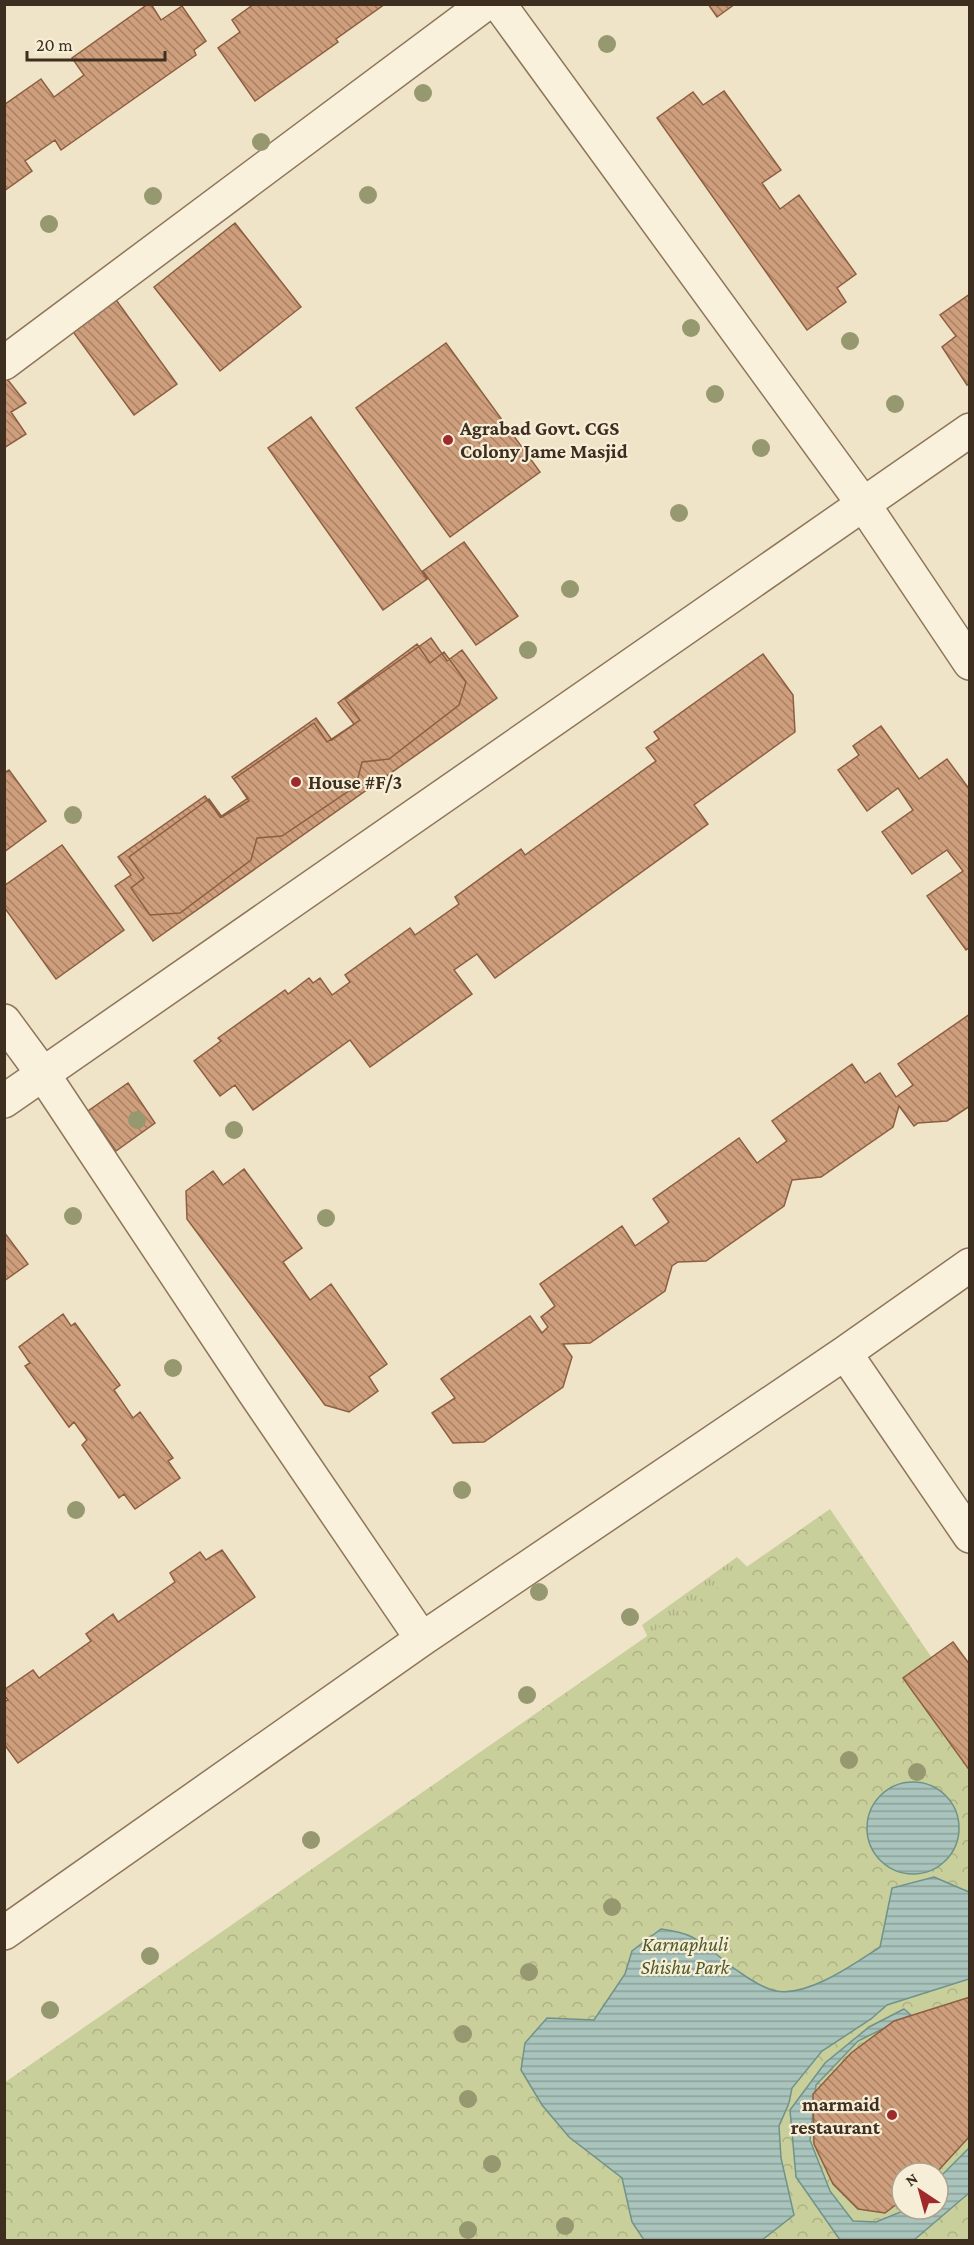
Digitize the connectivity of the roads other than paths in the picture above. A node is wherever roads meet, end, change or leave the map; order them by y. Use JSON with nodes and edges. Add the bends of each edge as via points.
{"nodes":[{"id":1,"x":485,"y":4,"type":"edge"},
{"id":2,"x":499,"y":4,"type":"edge"},
{"id":3,"x":4,"y":363,"type":"edge"},
{"id":4,"x":969,"y":430,"type":"edge"},
{"id":5,"x":864,"y":504,"type":"junction"},
{"id":6,"x":969,"y":663,"type":"edge"},
{"id":7,"x":4,"y":1021,"type":"edge"},
{"id":8,"x":43,"y":1074,"type":"junction"},
{"id":9,"x":4,"y":1101,"type":"edge"},
{"id":10,"x":969,"y":1266,"type":"edge"},
{"id":11,"x":845,"y":1353,"type":"junction"},
{"id":12,"x":969,"y":1536,"type":"edge"},
{"id":13,"x":422,"y":1639,"type":"junction"},
{"id":14,"x":4,"y":1933,"type":"edge"}],
"edges":[{"from":1,"to":3,"type":"street"},
{"from":2,"to":5,"type":"street"},
{"from":4,"to":5,"type":"street"},
{"from":5,"to":6,"type":"street"},
{"from":5,"to":8,"type":"street"},
{"from":7,"to":8,"type":"street"},
{"from":8,"to":9,"type":"street"},
{"from":8,"to":13,"type":"street"},
{"from":10,"to":11,"type":"street"},
{"from":11,"to":12,"type":"street"},
{"from":11,"to":13,"type":"street"},
{"from":13,"to":14,"type":"street"}]}
